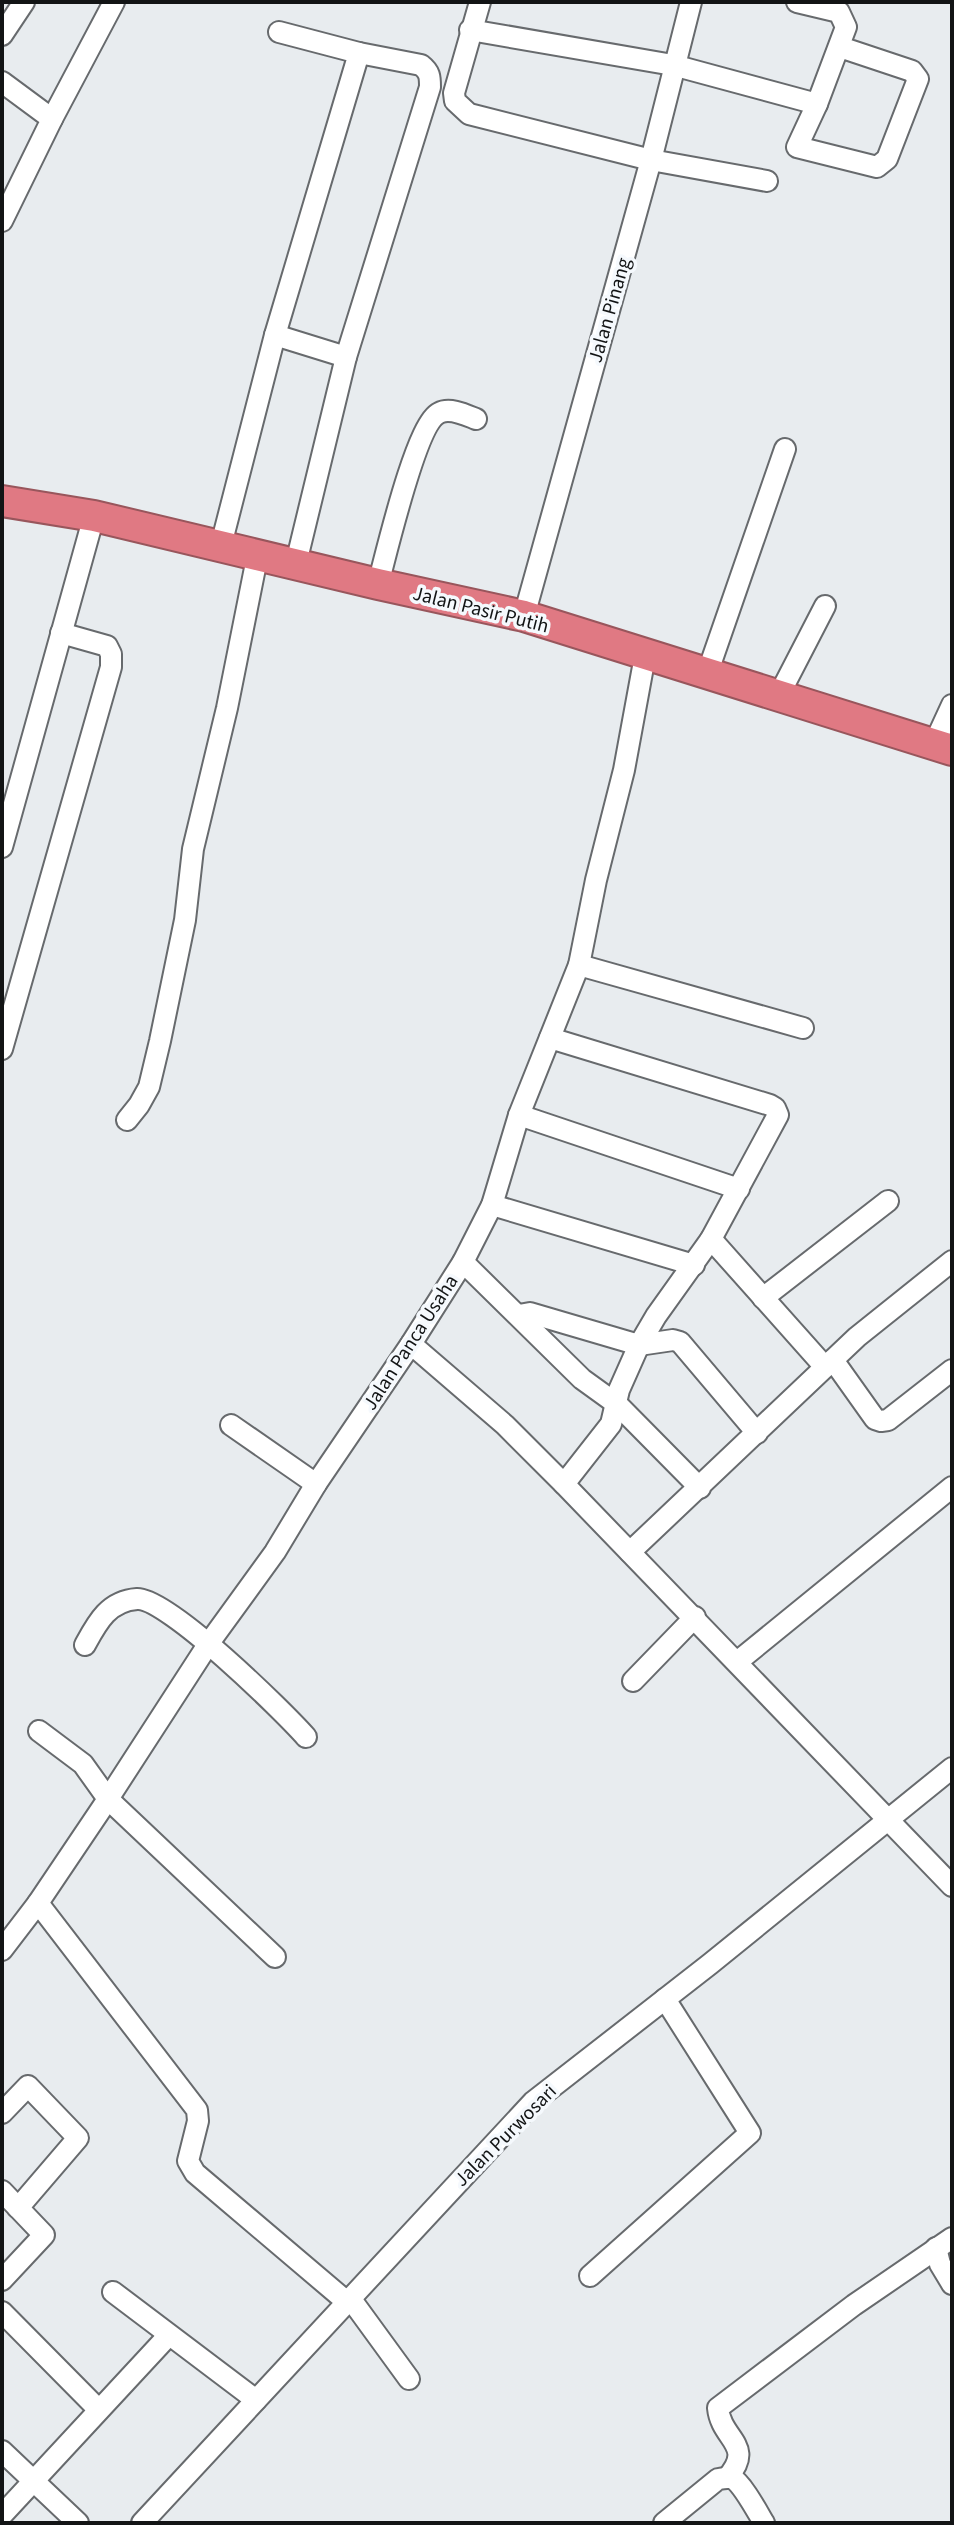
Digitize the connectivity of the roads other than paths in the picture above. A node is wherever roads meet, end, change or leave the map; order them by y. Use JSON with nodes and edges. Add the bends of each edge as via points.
{"nodes":[{"id":1,"x":24,"y":2,"type":"edge"},
{"id":2,"x":114,"y":2,"type":"edge"},
{"id":3,"x":480,"y":2,"type":"edge"},
{"id":4,"x":691,"y":2,"type":"edge"},
{"id":5,"x":797,"y":2,"type":"edge"},
{"id":6,"x":841,"y":7,"type":"edge"},
{"id":7,"x":470,"y":30,"type":"junction"},
{"id":8,"x":279,"y":32,"type":"dead end"},
{"id":9,"x":2,"y":35,"type":"edge"},
{"id":10,"x":840,"y":47,"type":"junction"},
{"id":11,"x":359,"y":53,"type":"junction"},
{"id":12,"x":673,"y":65,"type":"junction"},
{"id":13,"x":2,"y":82,"type":"edge"},
{"id":14,"x":817,"y":104,"type":"junction"},
{"id":15,"x":52,"y":119,"type":"junction"},
{"id":16,"x":651,"y":160,"type":"junction"},
{"id":17,"x":767,"y":181,"type":"dead end"},
{"id":18,"x":2,"y":221,"type":"edge"},
{"id":19,"x":275,"y":335,"type":"junction"},
{"id":20,"x":346,"y":357,"type":"junction"},
{"id":21,"x":476,"y":419,"type":"dead end"},
{"id":22,"x":785,"y":449,"type":"dead end"},
{"id":23,"x":2,"y":501,"type":"edge"},
{"id":24,"x":94,"y":516,"type":"junction"},
{"id":25,"x":221,"y":545,"type":"junction"},
{"id":26,"x":258,"y":553,"type":"junction"},
{"id":27,"x":296,"y":563,"type":"junction"},
{"id":28,"x":378,"y":584,"type":"junction"},
{"id":29,"x":825,"y":606,"type":"dead end"},
{"id":30,"x":524,"y":616,"type":"junction"},
{"id":31,"x":61,"y":633,"type":"junction"},
{"id":32,"x":645,"y":656,"type":"junction"},
{"id":33,"x":707,"y":674,"type":"junction"},
{"id":34,"x":779,"y":695,"type":"junction"},
{"id":35,"x":952,"y":705,"type":"edge"},
{"id":36,"x":943,"y":747,"type":"edge"},
{"id":37,"x":2,"y":847,"type":"edge"},
{"id":38,"x":579,"y":965,"type":"junction"},
{"id":39,"x":2,"y":969,"type":"edge"},
{"id":40,"x":23,"y":975,"type":"junction"},
{"id":41,"x":803,"y":1028,"type":"dead end"},
{"id":42,"x":550,"y":1038,"type":"junction"},
{"id":43,"x":2,"y":1049,"type":"edge"},
{"id":44,"x":519,"y":1115,"type":"junction"},
{"id":45,"x":127,"y":1120,"type":"dead end"},
{"id":46,"x":739,"y":1189,"type":"junction"},
{"id":47,"x":888,"y":1201,"type":"dead end"},
{"id":48,"x":492,"y":1205,"type":"junction"},
{"id":49,"x":711,"y":1239,"type":"junction"},
{"id":50,"x":952,"y":1261,"type":"edge"},
{"id":51,"x":463,"y":1262,"type":"junction"},
{"id":52,"x":694,"y":1265,"type":"junction"},
{"id":53,"x":763,"y":1298,"type":"junction"},
{"id":54,"x":519,"y":1315,"type":"junction"},
{"id":55,"x":578,"y":1326,"type":"junction"},
{"id":56,"x":411,"y":1344,"type":"junction"},
{"id":57,"x":639,"y":1345,"type":"junction"},
{"id":58,"x":557,"y":1354,"type":"junction"},
{"id":59,"x":829,"y":1364,"type":"junction"},
{"id":60,"x":952,"y":1370,"type":"edge"},
{"id":61,"x":618,"y":1405,"type":"junction"},
{"id":62,"x":231,"y":1425,"type":"dead end"},
{"id":63,"x":757,"y":1433,"type":"junction"},
{"id":64,"x":316,"y":1484,"type":"junction"},
{"id":65,"x":564,"y":1484,"type":"junction"},
{"id":66,"x":952,"y":1487,"type":"edge"},
{"id":67,"x":700,"y":1488,"type":"junction"},
{"id":68,"x":630,"y":1552,"type":"junction"},
{"id":69,"x":695,"y":1617,"type":"junction"},
{"id":70,"x":209,"y":1643,"type":"junction"},
{"id":71,"x":85,"y":1645,"type":"dead end"},
{"id":72,"x":737,"y":1662,"type":"junction"},
{"id":73,"x":633,"y":1681,"type":"dead end"},
{"id":74,"x":39,"y":1731,"type":"dead end"},
{"id":75,"x":306,"y":1737,"type":"dead end"},
{"id":76,"x":952,"y":1768,"type":"edge"},
{"id":77,"x":108,"y":1799,"type":"junction"},
{"id":78,"x":888,"y":1821,"type":"junction"},
{"id":79,"x":952,"y":1886,"type":"edge"},
{"id":80,"x":38,"y":1903,"type":"junction"},
{"id":81,"x":2,"y":1950,"type":"edge"},
{"id":82,"x":275,"y":1957,"type":"dead end"},
{"id":83,"x":665,"y":1999,"type":"junction"},
{"id":84,"x":2,"y":2113,"type":"edge"},
{"id":85,"x":2,"y":2191,"type":"edge"},
{"id":86,"x":18,"y":2208,"type":"junction"},
{"id":87,"x":944,"y":2243,"type":"edge"},
{"id":88,"x":590,"y":2276,"type":"dead end"},
{"id":89,"x":2,"y":2280,"type":"edge"},
{"id":90,"x":952,"y":2284,"type":"edge"},
{"id":91,"x":113,"y":2292,"type":"dead end"},
{"id":92,"x":348,"y":2300,"type":"junction"},
{"id":93,"x":2,"y":2312,"type":"edge"},
{"id":94,"x":168,"y":2336,"type":"junction"},
{"id":95,"x":409,"y":2379,"type":"dead end"},
{"id":96,"x":256,"y":2400,"type":"junction"},
{"id":97,"x":98,"y":2409,"type":"junction"},
{"id":98,"x":2,"y":2451,"type":"edge"},
{"id":99,"x":727,"y":2478,"type":"junction"},
{"id":100,"x":32,"y":2481,"type":"junction"},
{"id":101,"x":2,"y":2515,"type":"edge"},
{"id":102,"x":78,"y":2523,"type":"edge"},
{"id":103,"x":142,"y":2523,"type":"edge"},
{"id":104,"x":664,"y":2523,"type":"edge"},
{"id":105,"x":764,"y":2523,"type":"edge"}],
"edges":[{"from":1,"to":9,"type":"street"},
{"from":2,"to":15,"type":"street"},
{"from":3,"to":7,"type":"street"},
{"from":4,"to":12,"type":"street","name":"Jalan Pinang"},
{"from":5,"to":6,"type":"street"},
{"from":6,"to":10,"type":"street","via":[[846,27]]},
{"from":7,"to":12,"type":"street"},
{"from":7,"to":16,"type":"street","via":[[454,93],[469,114]]},
{"from":8,"to":11,"type":"street"},
{"from":10,"to":14,"type":"street"},
{"from":10,"to":14,"type":"street","via":[[912,71],[918,79],[883,165],[868,167],[797,147]]},
{"from":11,"to":19,"type":"street"},
{"from":11,"to":20,"type":"street","via":[[421,65],[428,70],[430,87]]},
{"from":12,"to":14,"type":"street"},
{"from":12,"to":16,"type":"street","name":"Jalan Pinang"},
{"from":13,"to":15,"type":"street"},
{"from":15,"to":18,"type":"street"},
{"from":16,"to":17,"type":"street"},
{"from":16,"to":30,"type":"street","name":"Jalan Pinang"},
{"from":19,"to":20,"type":"street"},
{"from":19,"to":25,"type":"street"},
{"from":20,"to":27,"type":"street"},
{"from":21,"to":28,"type":"street","via":[[445,412],[429,423]]},
{"from":22,"to":33,"type":"street"},
{"from":23,"to":24,"type":"highway","name":"Jalan Pasir Putih"},
{"from":24,"to":25,"type":"highway","name":"Jalan Pasir Putih"},
{"from":24,"to":31,"type":"street"},
{"from":25,"to":26,"type":"highway","name":"Jalan Pasir Putih"},
{"from":26,"to":27,"type":"highway","name":"Jalan Pasir Putih"},
{"from":26,"to":45,"type":"street","via":[[191,860],[185,920],[160,1041],[149,1087]]},
{"from":27,"to":28,"type":"highway","name":"Jalan Pasir Putih"},
{"from":28,"to":30,"type":"highway","name":"Jalan Pasir Putih"},
{"from":29,"to":34,"type":"street"},
{"from":30,"to":32,"type":"highway","name":"Jalan Pasir Putih"},
{"from":31,"to":37,"type":"street"},
{"from":31,"to":40,"type":"street","via":[[107,646],[111,667]]},
{"from":32,"to":33,"type":"highway","name":"Jalan Pasir Putih"},
{"from":32,"to":38,"type":"street","name":"Jalan Panca Usaha"},
{"from":33,"to":34,"type":"highway","name":"Jalan Pasir Putih"},
{"from":34,"to":36,"type":"highway","name":"Jalan Pasir Putih"},
{"from":35,"to":36,"type":"street"},
{"from":38,"to":41,"type":"street"},
{"from":38,"to":42,"type":"street","name":"Jalan Panca Usaha"},
{"from":39,"to":40,"type":"street"},
{"from":40,"to":43,"type":"street"},
{"from":42,"to":44,"type":"street","name":"Jalan Panca Usaha"},
{"from":42,"to":46,"type":"street","via":[[775,1108],[774,1126]]},
{"from":44,"to":46,"type":"street"},
{"from":44,"to":48,"type":"street","name":"Jalan Panca Usaha"},
{"from":46,"to":49,"type":"street"},
{"from":47,"to":53,"type":"street"},
{"from":48,"to":51,"type":"street","name":"Jalan Panca Usaha"},
{"from":48,"to":52,"type":"street"},
{"from":49,"to":52,"type":"street"},
{"from":49,"to":53,"type":"street"},
{"from":50,"to":59,"type":"street"},
{"from":51,"to":54,"type":"street"},
{"from":51,"to":56,"type":"street","name":"Jalan Panca Usaha"},
{"from":52,"to":57,"type":"street"},
{"from":53,"to":59,"type":"street"},
{"from":54,"to":55,"type":"street"},
{"from":54,"to":58,"type":"street"},
{"from":55,"to":57,"type":"street"},
{"from":55,"to":58,"type":"street"},
{"from":56,"to":64,"type":"street","name":"Jalan Panca Usaha"},
{"from":56,"to":65,"type":"street"},
{"from":57,"to":61,"type":"street","via":[[619,1390]]},
{"from":57,"to":63,"type":"street","via":[[680,1342]]},
{"from":58,"to":61,"type":"street"},
{"from":59,"to":60,"type":"street","via":[[881,1421]]},
{"from":59,"to":63,"type":"street"},
{"from":61,"to":65,"type":"street","via":[[611,1424]]},
{"from":61,"to":67,"type":"street"},
{"from":62,"to":64,"type":"street"},
{"from":63,"to":67,"type":"street"},
{"from":64,"to":70,"type":"street","name":"Jalan Panca Usaha"},
{"from":65,"to":68,"type":"street"},
{"from":66,"to":72,"type":"street"},
{"from":67,"to":68,"type":"street"},
{"from":68,"to":69,"type":"street"},
{"from":69,"to":72,"type":"street"},
{"from":69,"to":73,"type":"street"},
{"from":70,"to":71,"type":"street","via":[[139,1599],[99,1618]]},
{"from":70,"to":75,"type":"street"},
{"from":70,"to":77,"type":"street","name":"Jalan Panca Usaha"},
{"from":72,"to":78,"type":"street"},
{"from":74,"to":77,"type":"street","via":[[83,1764]]},
{"from":76,"to":78,"type":"street","name":"Jalan Purwosari"},
{"from":77,"to":80,"type":"street","name":"Jalan Panca Usaha"},
{"from":77,"to":82,"type":"street"},
{"from":78,"to":79,"type":"street"},
{"from":78,"to":83,"type":"street","name":"Jalan Purwosari"},
{"from":80,"to":81,"type":"street","name":"Jalan Panca Usaha"},
{"from":80,"to":92,"type":"street","via":[[197,2110],[188,2161],[195,2173]]},
{"from":83,"to":88,"type":"street","via":[[750,2133]]},
{"from":83,"to":92,"type":"street","name":"Jalan Purwosari","via":[[533,2102]]},
{"from":84,"to":86,"type":"street","via":[[28,2086],[78,2138]]},
{"from":85,"to":86,"type":"street"},
{"from":86,"to":89,"type":"street","via":[[44,2235]]},
{"from":87,"to":90,"type":"street","via":[[940,2264]]},
{"from":87,"to":99,"type":"street","via":[[718,2408],[740,2453],[739,2464]]},
{"from":91,"to":94,"type":"street"},
{"from":92,"to":95,"type":"street"},
{"from":92,"to":96,"type":"street","name":"Jalan Purwosari"},
{"from":93,"to":97,"type":"street"},
{"from":94,"to":96,"type":"street"},
{"from":94,"to":97,"type":"street"},
{"from":96,"to":103,"type":"street","name":"Jalan Purwosari"},
{"from":97,"to":100,"type":"street"},
{"from":98,"to":100,"type":"street"},
{"from":99,"to":104,"type":"street","via":[[718,2479]]},
{"from":99,"to":105,"type":"street","via":[[741,2488]]},
{"from":100,"to":101,"type":"street"},
{"from":100,"to":102,"type":"street"}]}
